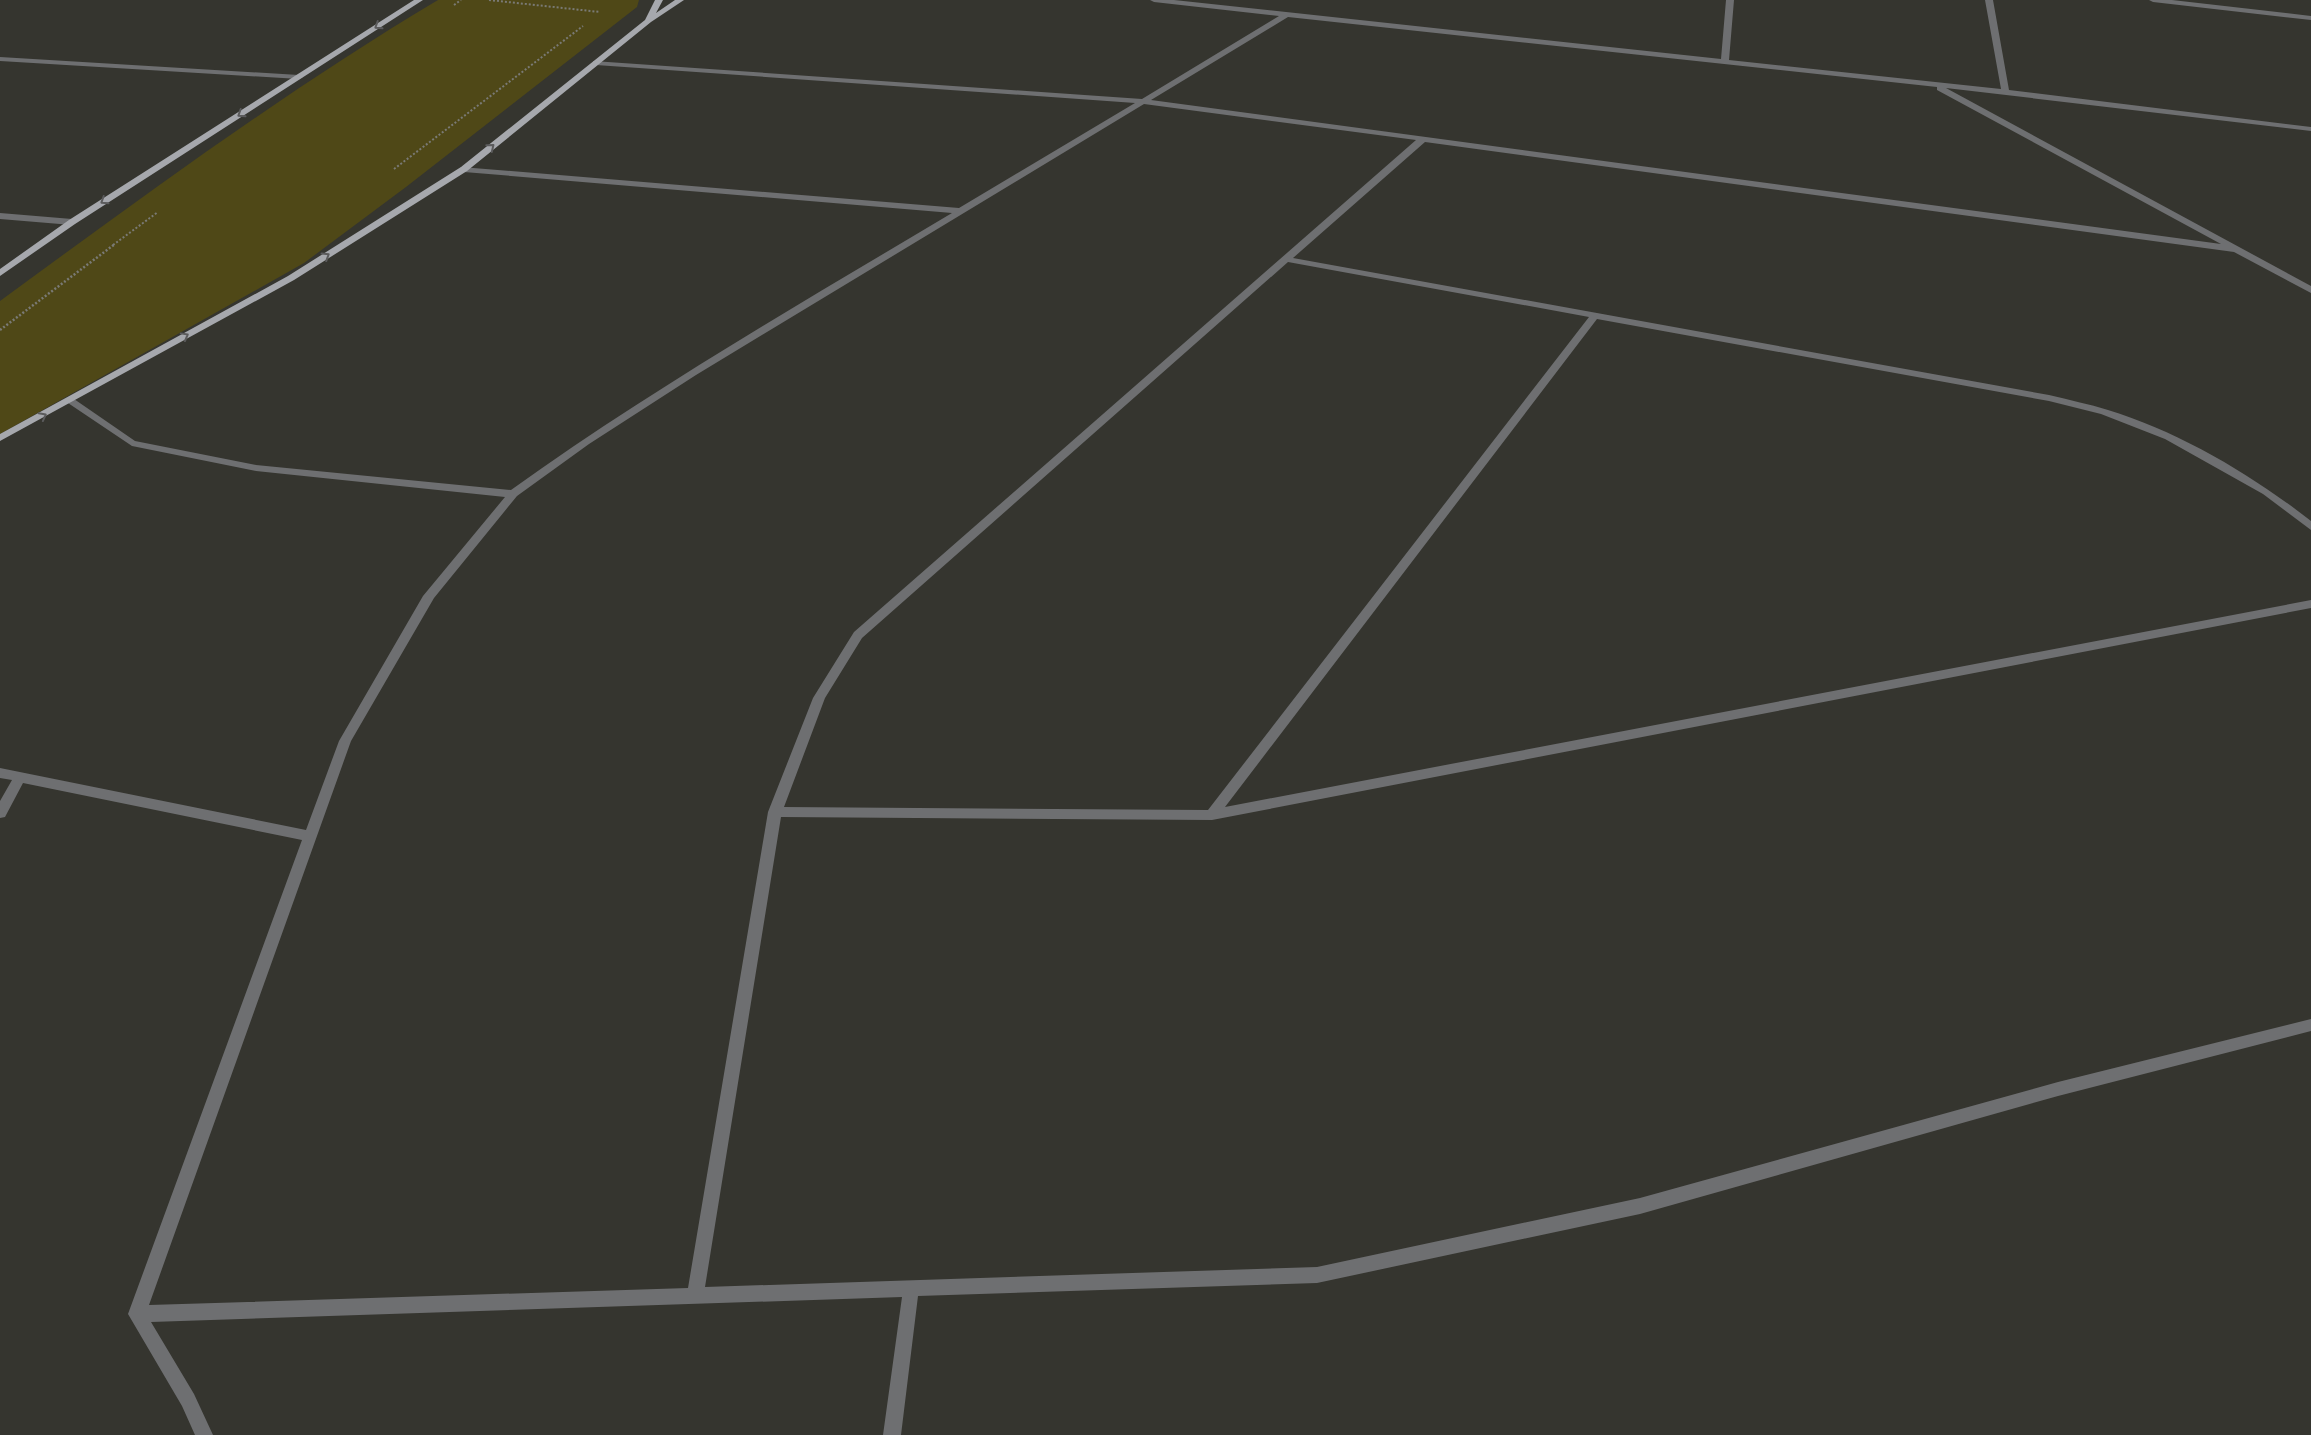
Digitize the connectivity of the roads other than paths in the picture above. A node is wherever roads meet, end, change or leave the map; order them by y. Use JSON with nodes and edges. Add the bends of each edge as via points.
{"nodes":[{"id":1,"x":419,"y":0,"type":"edge"},
{"id":2,"x":659,"y":0,"type":"edge"},
{"id":3,"x":680,"y":0,"type":"edge"},
{"id":4,"x":1154,"y":0,"type":"edge"},
{"id":5,"x":1730,"y":0,"type":"edge"},
{"id":6,"x":1989,"y":0,"type":"edge"},
{"id":7,"x":2153,"y":0,"type":"edge"},
{"id":8,"x":1288,"y":14,"type":"junction"},
{"id":9,"x":2311,"y":18,"type":"edge"},
{"id":10,"x":648,"y":22,"type":"junction"},
{"id":11,"x":0,"y":59,"type":"edge"},
{"id":12,"x":1725,"y":62,"type":"junction"},
{"id":13,"x":596,"y":63,"type":"junction"},
{"id":14,"x":299,"y":76,"type":"junction"},
{"id":15,"x":1933,"y":84,"type":"junction"},
{"id":16,"x":2005,"y":92,"type":"junction"},
{"id":17,"x":1143,"y":102,"type":"junction"},
{"id":18,"x":2311,"y":130,"type":"edge"},
{"id":19,"x":1423,"y":140,"type":"junction"},
{"id":20,"x":464,"y":169,"type":"junction"},
{"id":21,"x":961,"y":211,"type":"junction"},
{"id":22,"x":0,"y":216,"type":"edge"},
{"id":23,"x":72,"y":222,"type":"junction"},
{"id":24,"x":2235,"y":249,"type":"junction"},
{"id":25,"x":1286,"y":259,"type":"junction"},
{"id":26,"x":0,"y":272,"type":"edge"},
{"id":27,"x":2311,"y":290,"type":"edge"},
{"id":28,"x":1595,"y":315,"type":"junction"},
{"id":29,"x":70,"y":401,"type":"junction"},
{"id":30,"x":0,"y":438,"type":"edge"},
{"id":31,"x":513,"y":494,"type":"junction"},
{"id":32,"x":2311,"y":526,"type":"edge"},
{"id":33,"x":2311,"y":604,"type":"edge"},
{"id":34,"x":0,"y":773,"type":"edge"},
{"id":35,"x":20,"y":777,"type":"junction"},
{"id":36,"x":775,"y":812,"type":"junction"},
{"id":37,"x":0,"y":813,"type":"edge"},
{"id":38,"x":1212,"y":814,"type":"junction"},
{"id":39,"x":310,"y":836,"type":"junction"},
{"id":40,"x":2311,"y":1025,"type":"edge"},
{"id":41,"x":911,"y":1289,"type":"junction"},
{"id":42,"x":695,"y":1296,"type":"junction"},
{"id":43,"x":137,"y":1314,"type":"junction"},
{"id":44,"x":204,"y":1435,"type":"edge"},
{"id":45,"x":892,"y":1435,"type":"edge"}],
"edges":[{"from":1,"to":14,"type":"main road","one_way":true},
{"from":2,"to":10,"type":"main road"},
{"from":3,"to":10,"type":"main road"},
{"from":4,"to":8,"type":"street"},
{"from":5,"to":12,"type":"street"},
{"from":6,"to":16,"type":"street"},
{"from":7,"to":9,"type":"street"},
{"from":8,"to":12,"type":"street"},
{"from":8,"to":17,"type":"street"},
{"from":10,"to":13,"type":"main road"},
{"from":11,"to":14,"type":"street"},
{"from":12,"to":15,"type":"street"},
{"from":13,"to":17,"type":"street"},
{"from":20,"to":13,"type":"main road","one_way":true},
{"from":14,"to":23,"type":"main road","one_way":true},
{"from":15,"to":16,"type":"street"},
{"from":15,"to":24,"type":"street"},
{"from":16,"to":18,"type":"street"},
{"from":17,"to":19,"type":"street"},
{"from":17,"to":21,"type":"street"},
{"from":19,"to":24,"type":"street"},
{"from":19,"to":25,"type":"street"},
{"from":20,"to":21,"type":"street"},
{"from":29,"to":20,"type":"main road","one_way":true,"via":[[291,278]]},
{"from":21,"to":31,"type":"street","via":[[693,373],[585,442]]},
{"from":22,"to":23,"type":"street"},
{"from":23,"to":26,"type":"main road"},
{"from":24,"to":27,"type":"street"},
{"from":25,"to":28,"type":"street"},
{"from":25,"to":36,"type":"street","via":[[858,635],[819,698]]},
{"from":28,"to":32,"type":"street","via":[[2049,398],[2105,412],[2169,436],[2267,492]]},
{"from":28,"to":38,"type":"street"},
{"from":30,"to":29,"type":"main road","one_way":true},
{"from":29,"to":31,"type":"street","via":[[132,443],[256,468]]},
{"from":31,"to":39,"type":"street","via":[[429,596],[345,741]]},
{"from":33,"to":38,"type":"street"},
{"from":34,"to":35,"type":"street"},
{"from":35,"to":37,"type":"street"},
{"from":35,"to":39,"type":"street"},
{"from":36,"to":38,"type":"street"},
{"from":36,"to":42,"type":"street"},
{"from":39,"to":43,"type":"street"},
{"from":40,"to":41,"type":"street","via":[[2058,1089],[1640,1206],[1317,1275]]},
{"from":41,"to":42,"type":"street"},
{"from":41,"to":45,"type":"street"},
{"from":42,"to":43,"type":"street"},
{"from":43,"to":44,"type":"street","via":[[188,1400]]}]}
